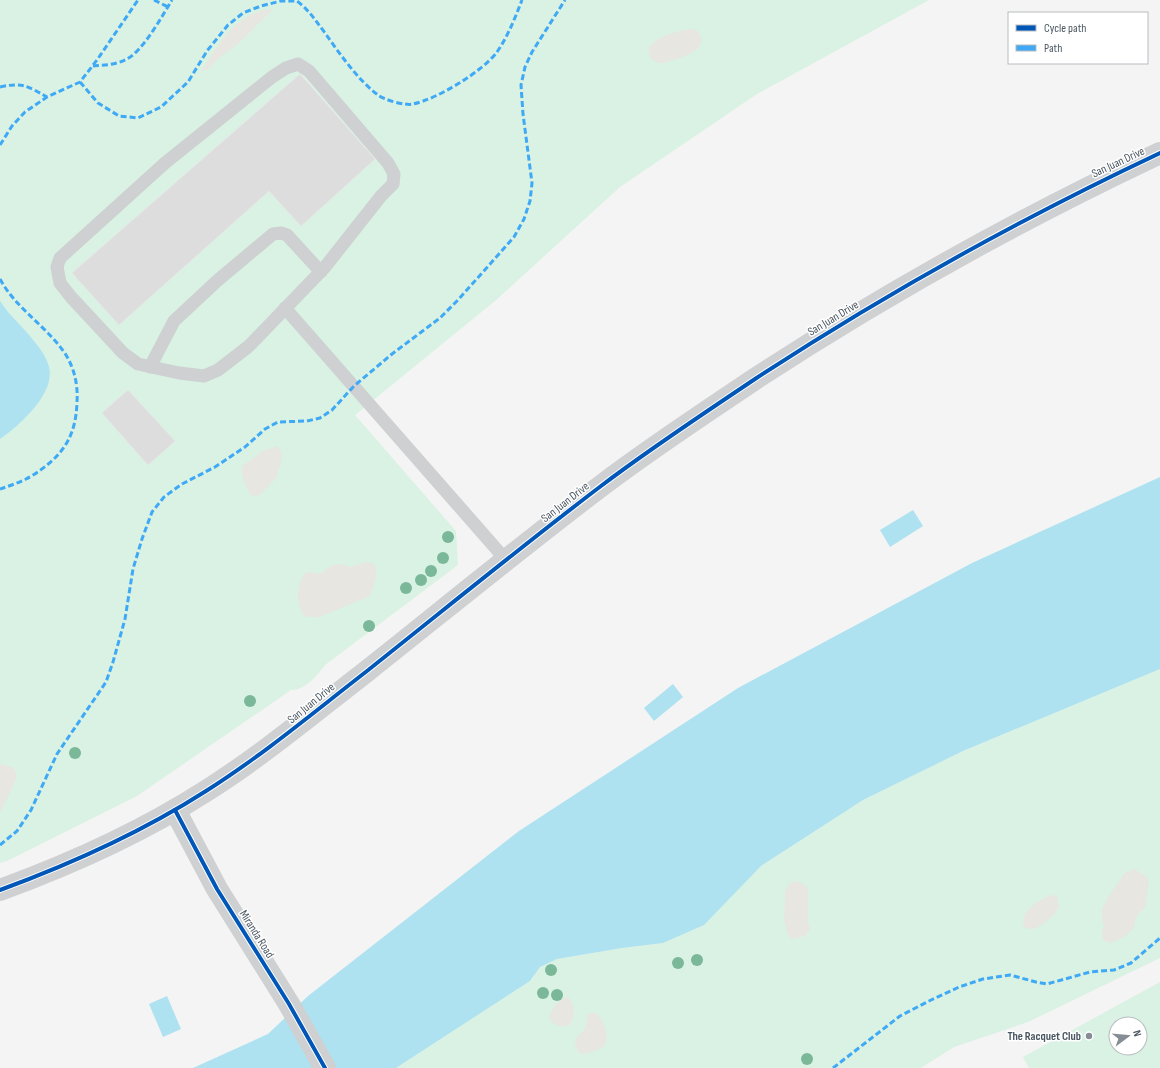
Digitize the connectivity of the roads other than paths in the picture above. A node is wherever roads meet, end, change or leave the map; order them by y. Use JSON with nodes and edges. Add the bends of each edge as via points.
{"nodes":[{"id":1,"x":1160,"y":153,"type":"edge"},
{"id":2,"x":321,"y":272,"type":"junction"},
{"id":3,"x":285,"y":308,"type":"junction"},
{"id":4,"x":150,"y":366,"type":"junction"},
{"id":5,"x":506,"y":560,"type":"junction"},
{"id":6,"x":175,"y":810,"type":"junction"},
{"id":7,"x":0,"y":890,"type":"edge"},
{"id":8,"x":325,"y":1068,"type":"edge"}],
"edges":[{"from":1,"to":5,"type":"street","name":"San Juan Drive","via":[[1090,186],[940,266],[814,341],[694,419],[603,484]]},
{"from":2,"to":3,"type":"lane"},
{"from":2,"to":4,"type":"lane","via":[[287,235],[273,234],[174,321]]},
{"from":2,"to":4,"type":"lane","via":[[393,184],[394,174],[388,163],[314,76],[298,64],[272,77],[165,163],[60,258],[56,267],[60,283],[71,297],[123,353],[138,364]]},
{"from":3,"to":4,"type":"lane","via":[[249,346],[218,370],[204,376]]},
{"from":3,"to":5,"type":"lane"},
{"from":5,"to":6,"type":"street","name":"San Juan Drive","via":[[271,747]]},
{"from":6,"to":7,"type":"street","name":"San Juan Drive","via":[[117,841]]},
{"from":6,"to":8,"type":"street","name":"Miranda Road","via":[[218,889]]}]}
